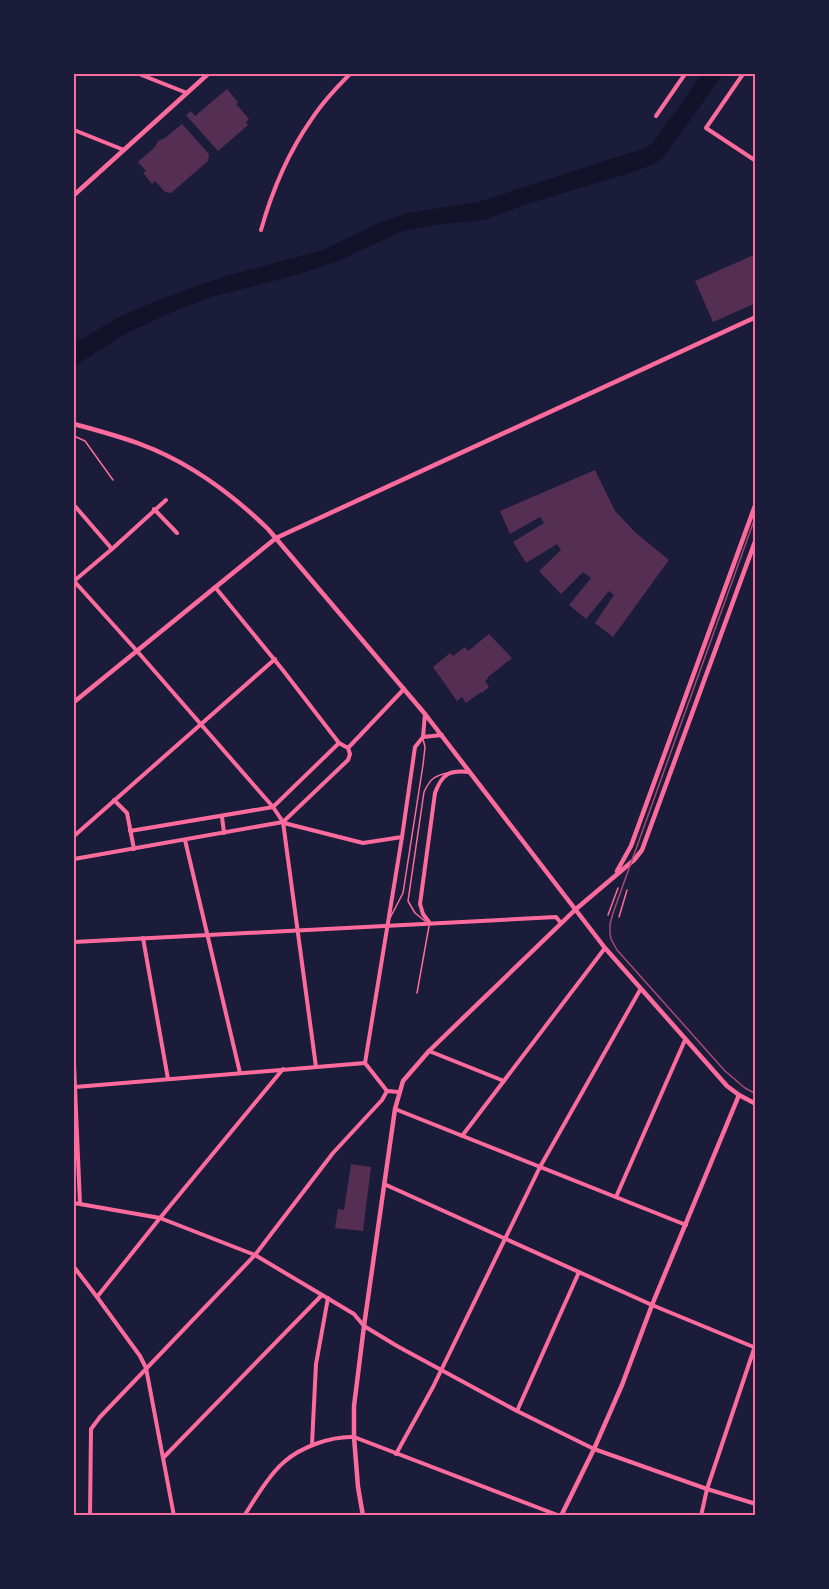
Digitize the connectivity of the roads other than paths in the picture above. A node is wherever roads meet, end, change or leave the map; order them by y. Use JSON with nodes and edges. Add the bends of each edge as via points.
{"nodes":[{"id":1,"x":139,"y":74,"type":"edge"},
{"id":2,"x":208,"y":74,"type":"edge"},
{"id":3,"x":350,"y":74,"type":"edge"},
{"id":4,"x":685,"y":74,"type":"edge"},
{"id":5,"x":743,"y":74,"type":"edge"},
{"id":6,"x":187,"y":93,"type":"junction"},
{"id":7,"x":656,"y":116,"type":"dead end"},
{"id":8,"x":74,"y":130,"type":"edge"},
{"id":9,"x":124,"y":150,"type":"junction"},
{"id":10,"x":756,"y":161,"type":"edge"},
{"id":11,"x":74,"y":195,"type":"edge"},
{"id":12,"x":261,"y":230,"type":"dead end"},
{"id":13,"x":756,"y":316,"type":"edge"},
{"id":14,"x":74,"y":424,"type":"edge"},
{"id":15,"x":74,"y":436,"type":"edge"},
{"id":16,"x":113,"y":480,"type":"dead end"},
{"id":17,"x":166,"y":500,"type":"dead end"},
{"id":18,"x":756,"y":503,"type":"edge"},
{"id":19,"x":74,"y":506,"type":"edge"},
{"id":20,"x":154,"y":509,"type":"junction"},
{"id":21,"x":177,"y":533,"type":"dead end"},
{"id":22,"x":276,"y":537,"type":"junction"},
{"id":23,"x":756,"y":539,"type":"edge"},
{"id":24,"x":112,"y":549,"type":"junction"},
{"id":25,"x":74,"y":581,"type":"edge"},
{"id":26,"x":216,"y":587,"type":"junction"},
{"id":27,"x":137,"y":651,"type":"junction"},
{"id":28,"x":274,"y":659,"type":"junction"},
{"id":29,"x":404,"y":688,"type":"junction"},
{"id":30,"x":74,"y":702,"type":"edge"},
{"id":31,"x":425,"y":714,"type":"junction"},
{"id":32,"x":200,"y":723,"type":"junction"},
{"id":33,"x":442,"y":735,"type":"junction"},
{"id":34,"x":423,"y":737,"type":"junction"},
{"id":35,"x":339,"y":742,"type":"junction"},
{"id":36,"x":348,"y":748,"type":"junction"},
{"id":37,"x":469,"y":772,"type":"junction"},
{"id":38,"x":448,"y":773,"type":"junction"},
{"id":39,"x":114,"y":800,"type":"junction"},
{"id":40,"x":273,"y":807,"type":"junction"},
{"id":41,"x":222,"y":817,"type":"junction"},
{"id":42,"x":283,"y":822,"type":"junction"},
{"id":43,"x":130,"y":831,"type":"junction"},
{"id":44,"x":224,"y":833,"type":"junction"},
{"id":45,"x":74,"y":836,"type":"edge"},
{"id":46,"x":402,"y":837,"type":"junction"},
{"id":47,"x":185,"y":840,"type":"junction"},
{"id":48,"x":134,"y":849,"type":"junction"},
{"id":49,"x":74,"y":859,"type":"edge"},
{"id":50,"x":614,"y":876,"type":"junction"},
{"id":51,"x":576,"y":909,"type":"junction"},
{"id":52,"x":429,"y":923,"type":"junction"},
{"id":53,"x":561,"y":923,"type":"junction"},
{"id":54,"x":387,"y":924,"type":"junction"},
{"id":55,"x":298,"y":930,"type":"junction"},
{"id":56,"x":207,"y":935,"type":"junction"},
{"id":57,"x":143,"y":938,"type":"junction"},
{"id":58,"x":74,"y":942,"type":"edge"},
{"id":59,"x":605,"y":948,"type":"junction"},
{"id":60,"x":640,"y":990,"type":"junction"},
{"id":61,"x":417,"y":993,"type":"dead end"},
{"id":62,"x":686,"y":1040,"type":"junction"},
{"id":63,"x":429,"y":1051,"type":"junction"},
{"id":64,"x":364,"y":1063,"type":"junction"},
{"id":65,"x":74,"y":1064,"type":"edge"},
{"id":66,"x":316,"y":1067,"type":"junction"},
{"id":67,"x":283,"y":1069,"type":"junction"},
{"id":68,"x":240,"y":1073,"type":"junction"},
{"id":69,"x":168,"y":1079,"type":"junction"},
{"id":70,"x":504,"y":1081,"type":"junction"},
{"id":71,"x":75,"y":1087,"type":"edge"},
{"id":72,"x":387,"y":1091,"type":"junction"},
{"id":73,"x":399,"y":1092,"type":"junction"},
{"id":74,"x":739,"y":1095,"type":"junction"},
{"id":75,"x":756,"y":1104,"type":"edge"},
{"id":76,"x":395,"y":1109,"type":"junction"},
{"id":77,"x":462,"y":1136,"type":"junction"},
{"id":78,"x":540,"y":1167,"type":"junction"},
{"id":79,"x":384,"y":1184,"type":"junction"},
{"id":80,"x":616,"y":1197,"type":"junction"},
{"id":81,"x":74,"y":1203,"type":"edge"},
{"id":82,"x":80,"y":1204,"type":"junction"},
{"id":83,"x":160,"y":1218,"type":"junction"},
{"id":84,"x":686,"y":1225,"type":"junction"},
{"id":85,"x":505,"y":1239,"type":"junction"},
{"id":86,"x":255,"y":1255,"type":"junction"},
{"id":87,"x":74,"y":1267,"type":"edge"},
{"id":88,"x":579,"y":1272,"type":"junction"},
{"id":89,"x":322,"y":1295,"type":"junction"},
{"id":90,"x":98,"y":1297,"type":"junction"},
{"id":91,"x":328,"y":1298,"type":"junction"},
{"id":92,"x":652,"y":1305,"type":"junction"},
{"id":93,"x":364,"y":1326,"type":"junction"},
{"id":94,"x":755,"y":1346,"type":"edge"},
{"id":95,"x":146,"y":1368,"type":"junction"},
{"id":96,"x":441,"y":1370,"type":"junction"},
{"id":97,"x":517,"y":1411,"type":"junction"},
{"id":98,"x":354,"y":1437,"type":"junction"},
{"id":99,"x":312,"y":1444,"type":"junction"},
{"id":100,"x":594,"y":1449,"type":"junction"},
{"id":101,"x":396,"y":1454,"type":"junction"},
{"id":102,"x":163,"y":1457,"type":"junction"},
{"id":103,"x":707,"y":1489,"type":"junction"},
{"id":104,"x":756,"y":1504,"type":"edge"},
{"id":105,"x":90,"y":1515,"type":"edge"},
{"id":106,"x":174,"y":1515,"type":"edge"},
{"id":107,"x":244,"y":1515,"type":"edge"},
{"id":108,"x":363,"y":1515,"type":"edge"},
{"id":109,"x":560,"y":1515,"type":"edge"},
{"id":110,"x":701,"y":1515,"type":"edge"}],
"edges":[{"from":1,"to":6,"type":"street"},
{"from":2,"to":6,"type":"street"},
{"from":3,"to":12,"type":"street","via":[[311,119],[291,151]]},
{"from":4,"to":7,"type":"street"},
{"from":5,"to":10,"type":"street","via":[[706,128]]},
{"from":6,"to":9,"type":"street"},
{"from":8,"to":9,"type":"street"},
{"from":9,"to":11,"type":"street"},
{"from":13,"to":22,"type":"street"},
{"from":14,"to":22,"type":"street","via":[[142,445],[197,472]]},
{"from":15,"to":16,"type":"lane","via":[[85,441]]},
{"from":17,"to":20,"type":"street"},
{"from":18,"to":50,"type":"street","via":[[631,846]]},
{"from":19,"to":24,"type":"street"},
{"from":20,"to":21,"type":"street"},
{"from":20,"to":24,"type":"street"},
{"from":22,"to":26,"type":"street"},
{"from":22,"to":29,"type":"street"},
{"from":23,"to":50,"type":"street","via":[[642,850]]},
{"from":24,"to":25,"type":"street"},
{"from":25,"to":27,"type":"street"},
{"from":26,"to":27,"type":"street"},
{"from":26,"to":28,"type":"street"},
{"from":27,"to":30,"type":"street"},
{"from":27,"to":32,"type":"street"},
{"from":28,"to":32,"type":"street"},
{"from":28,"to":35,"type":"street"},
{"from":29,"to":31,"type":"street"},
{"from":29,"to":36,"type":"street"},
{"from":31,"to":33,"type":"street"},
{"from":31,"to":34,"type":"street"},
{"from":32,"to":39,"type":"street"},
{"from":32,"to":40,"type":"street"},
{"from":33,"to":34,"type":"street"},
{"from":33,"to":37,"type":"street"},
{"from":34,"to":46,"type":"street","via":[[415,747]]},
{"from":34,"to":54,"type":"lane","via":[[423,765],[403,893]]},
{"from":35,"to":36,"type":"street"},
{"from":35,"to":40,"type":"street"},
{"from":36,"to":42,"type":"street","via":[[348,760]]},
{"from":37,"to":38,"type":"street"},
{"from":37,"to":51,"type":"street"},
{"from":38,"to":52,"type":"street","via":[[439,781],[435,793],[421,892],[420,903]]},
{"from":38,"to":52,"type":"lane","via":[[435,776],[424,792],[408,901],[415,913]]},
{"from":39,"to":43,"type":"street","via":[[127,813]]},
{"from":39,"to":45,"type":"street"},
{"from":40,"to":41,"type":"street"},
{"from":40,"to":42,"type":"street"},
{"from":41,"to":43,"type":"street"},
{"from":41,"to":44,"type":"street"},
{"from":42,"to":44,"type":"street"},
{"from":42,"to":46,"type":"street","via":[[363,843]]},
{"from":42,"to":55,"type":"street"},
{"from":43,"to":48,"type":"street"},
{"from":44,"to":47,"type":"street"},
{"from":46,"to":54,"type":"street"},
{"from":47,"to":48,"type":"street"},
{"from":47,"to":56,"type":"street"},
{"from":48,"to":49,"type":"street"},
{"from":50,"to":51,"type":"street"},
{"from":51,"to":53,"type":"street"},
{"from":51,"to":59,"type":"street"},
{"from":52,"to":53,"type":"street","via":[[556,917]]},
{"from":52,"to":54,"type":"street"},
{"from":52,"to":61,"type":"lane"},
{"from":53,"to":63,"type":"street"},
{"from":54,"to":55,"type":"street"},
{"from":54,"to":64,"type":"street"},
{"from":55,"to":56,"type":"street"},
{"from":55,"to":66,"type":"street"},
{"from":56,"to":57,"type":"street"},
{"from":56,"to":68,"type":"street"},
{"from":57,"to":58,"type":"street"},
{"from":57,"to":69,"type":"street"},
{"from":59,"to":60,"type":"street"},
{"from":59,"to":70,"type":"street"},
{"from":60,"to":62,"type":"street"},
{"from":60,"to":78,"type":"street"},
{"from":62,"to":74,"type":"street"},
{"from":62,"to":80,"type":"street"},
{"from":63,"to":70,"type":"street"},
{"from":63,"to":73,"type":"street","via":[[406,1076]]},
{"from":64,"to":66,"type":"street"},
{"from":64,"to":72,"type":"street"},
{"from":65,"to":71,"type":"street"},
{"from":66,"to":67,"type":"street"},
{"from":67,"to":68,"type":"street"},
{"from":67,"to":83,"type":"street"},
{"from":68,"to":69,"type":"street"},
{"from":69,"to":71,"type":"street"},
{"from":70,"to":77,"type":"street"},
{"from":71,"to":82,"type":"street"},
{"from":72,"to":73,"type":"street"},
{"from":72,"to":86,"type":"street","via":[[333,1153]]},
{"from":73,"to":76,"type":"street"},
{"from":74,"to":75,"type":"street"},
{"from":74,"to":84,"type":"street"},
{"from":76,"to":77,"type":"street"},
{"from":76,"to":79,"type":"street"},
{"from":77,"to":78,"type":"street"},
{"from":78,"to":80,"type":"street"},
{"from":78,"to":85,"type":"street"},
{"from":79,"to":85,"type":"street"},
{"from":79,"to":93,"type":"street"},
{"from":80,"to":84,"type":"street"},
{"from":81,"to":82,"type":"street"},
{"from":82,"to":83,"type":"street"},
{"from":83,"to":86,"type":"street"},
{"from":83,"to":90,"type":"street"},
{"from":84,"to":92,"type":"street"},
{"from":85,"to":88,"type":"street"},
{"from":85,"to":96,"type":"street"},
{"from":86,"to":89,"type":"street"},
{"from":86,"to":95,"type":"street"},
{"from":87,"to":90,"type":"street"},
{"from":88,"to":92,"type":"street"},
{"from":88,"to":97,"type":"street"},
{"from":89,"to":91,"type":"street"},
{"from":89,"to":102,"type":"street"},
{"from":90,"to":95,"type":"street"},
{"from":91,"to":93,"type":"street","via":[[354,1314]]},
{"from":91,"to":99,"type":"street","via":[[316,1364]]},
{"from":92,"to":94,"type":"street"},
{"from":92,"to":100,"type":"street"},
{"from":93,"to":96,"type":"street"},
{"from":93,"to":98,"type":"street"},
{"from":94,"to":103,"type":"street"},
{"from":95,"to":102,"type":"street"},
{"from":95,"to":105,"type":"street","via":[[91,1429]]},
{"from":96,"to":97,"type":"street"},
{"from":96,"to":101,"type":"street"},
{"from":97,"to":100,"type":"street"},
{"from":98,"to":99,"type":"street"},
{"from":98,"to":101,"type":"street"},
{"from":98,"to":108,"type":"street"},
{"from":99,"to":107,"type":"street","via":[[284,1462]]},
{"from":100,"to":103,"type":"street"},
{"from":100,"to":109,"type":"street"},
{"from":101,"to":109,"type":"street"},
{"from":102,"to":106,"type":"street"},
{"from":103,"to":104,"type":"street"},
{"from":103,"to":110,"type":"street"}]}
